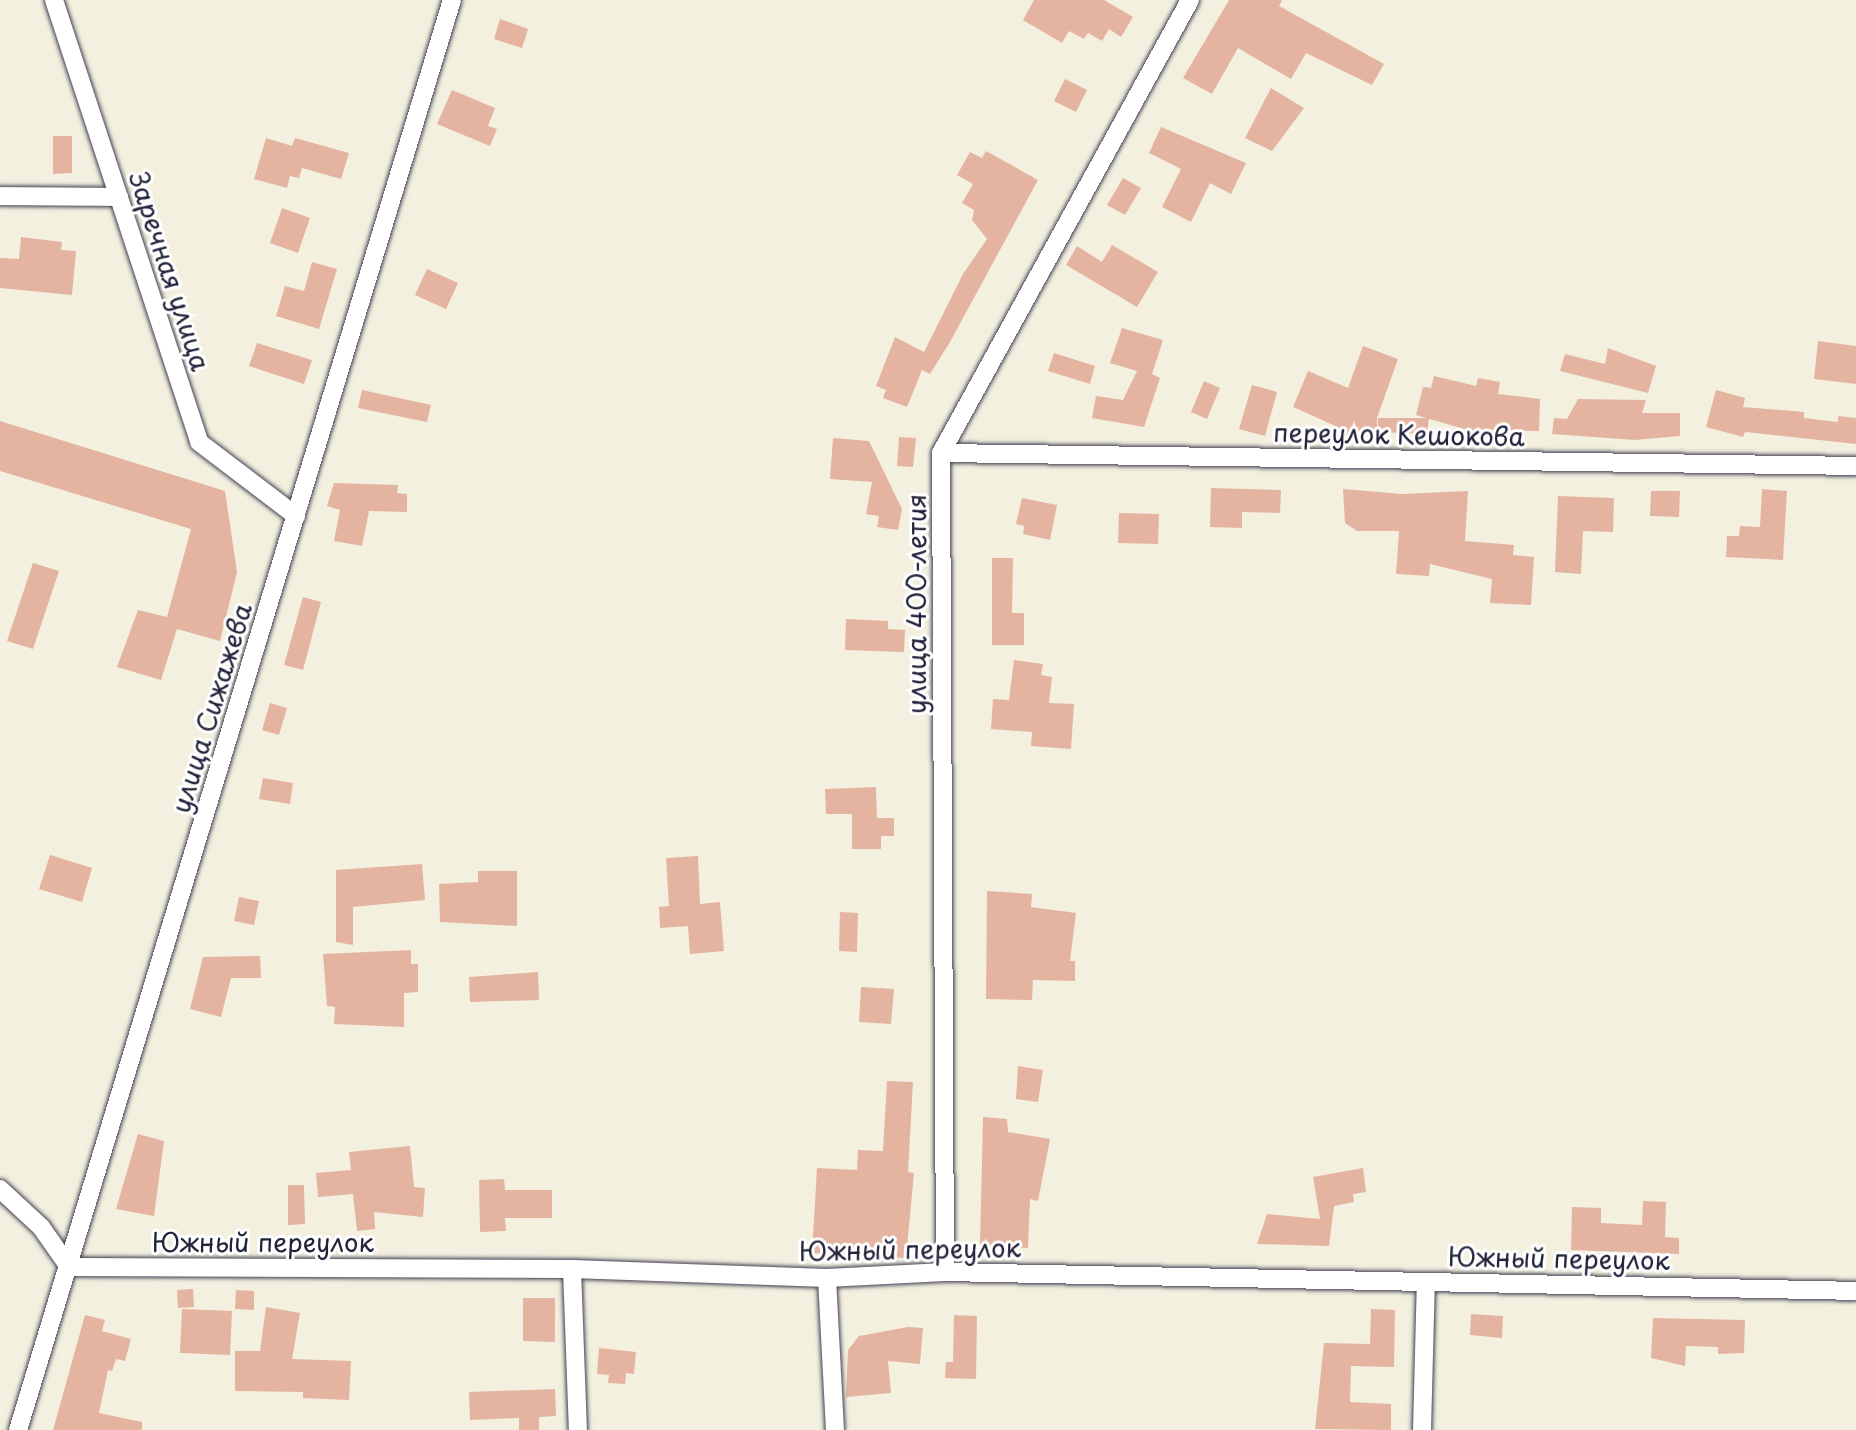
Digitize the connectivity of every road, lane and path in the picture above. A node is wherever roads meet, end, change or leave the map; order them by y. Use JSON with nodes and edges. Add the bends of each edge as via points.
{"nodes":[{"id":1,"x":54,"y":0,"type":"edge"},
{"id":2,"x":452,"y":0,"type":"edge"},
{"id":3,"x":1190,"y":0,"type":"edge"},
{"id":4,"x":0,"y":196,"type":"edge"},
{"id":5,"x":119,"y":197,"type":"junction"},
{"id":6,"x":941,"y":453,"type":"junction"},
{"id":7,"x":1856,"y":466,"type":"edge"},
{"id":8,"x":296,"y":516,"type":"junction"},
{"id":9,"x":0,"y":1189,"type":"edge"},
{"id":10,"x":69,"y":1267,"type":"junction"},
{"id":11,"x":572,"y":1269,"type":"junction"},
{"id":12,"x":945,"y":1272,"type":"junction"},
{"id":13,"x":827,"y":1278,"type":"junction"},
{"id":14,"x":1426,"y":1282,"type":"junction"},
{"id":15,"x":1856,"y":1291,"type":"edge"},
{"id":16,"x":18,"y":1430,"type":"edge"},
{"id":17,"x":578,"y":1430,"type":"edge"},
{"id":18,"x":835,"y":1430,"type":"edge"},
{"id":19,"x":1422,"y":1430,"type":"edge"}],
"edges":[{"from":1,"to":5,"type":"street","name":"Заречная улица"},
{"from":2,"to":8,"type":"street","name":"улица Сижажева"},
{"from":3,"to":6,"type":"street","name":"улица 400-летия"},
{"from":4,"to":5,"type":"street"},
{"from":5,"to":8,"type":"street","name":"Заречная улица","via":[[199,442]]},
{"from":6,"to":7,"type":"street","name":"переулок Кешокова"},
{"from":6,"to":12,"type":"street","name":"улица 400-летия"},
{"from":8,"to":10,"type":"street","name":"улица Сижажева"},
{"from":9,"to":10,"type":"street","via":[[41,1227]]},
{"from":10,"to":11,"type":"street","name":"Южный переулок"},
{"from":10,"to":16,"type":"street","name":"улица Сижажева"},
{"from":11,"to":13,"type":"street","name":"Южный переулок"},
{"from":11,"to":17,"type":"street"},
{"from":12,"to":13,"type":"street","name":"Южный переулок"},
{"from":12,"to":14,"type":"street","name":"Южный переулок"},
{"from":13,"to":18,"type":"street"},
{"from":14,"to":15,"type":"street","name":"Южный переулок"},
{"from":14,"to":19,"type":"street"}]}
